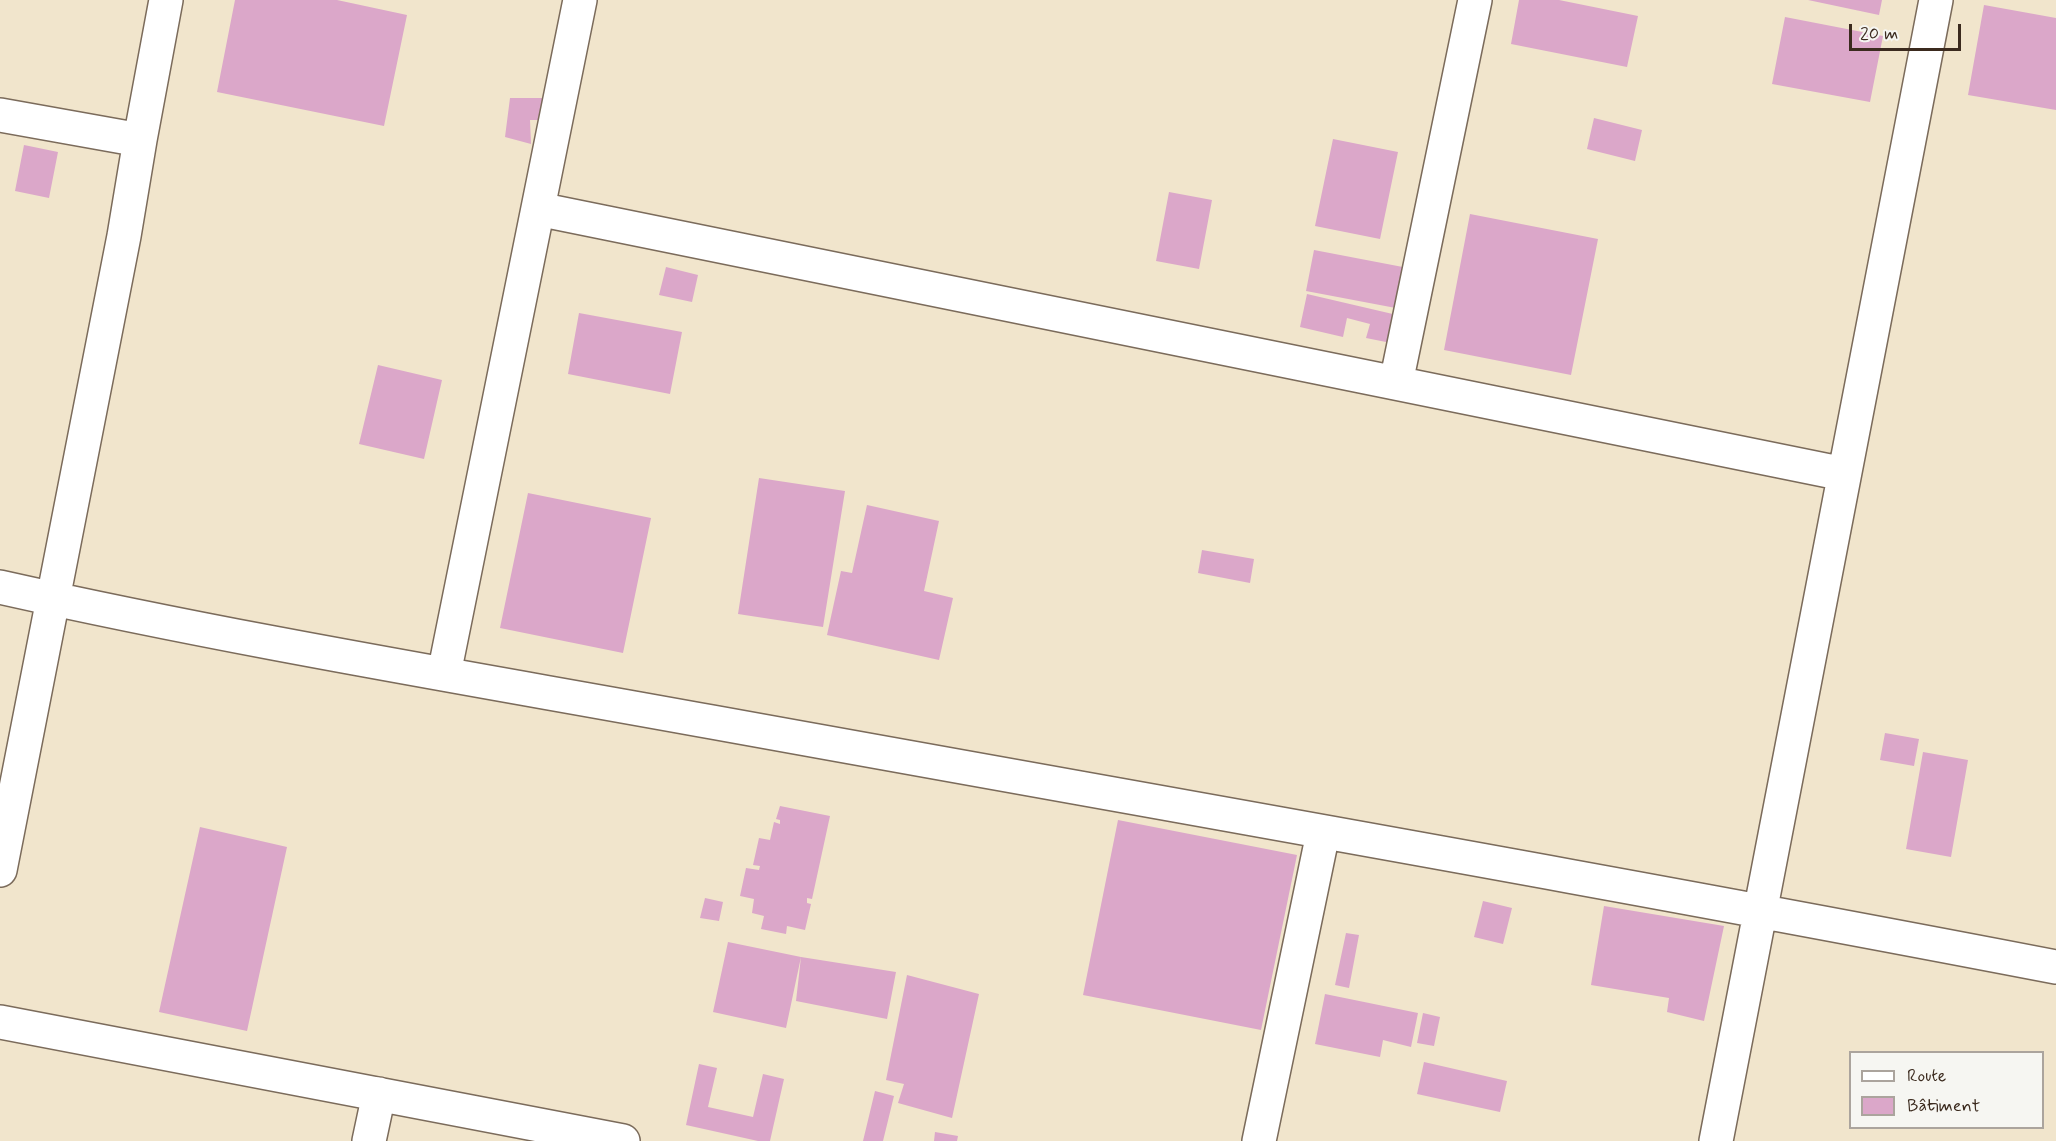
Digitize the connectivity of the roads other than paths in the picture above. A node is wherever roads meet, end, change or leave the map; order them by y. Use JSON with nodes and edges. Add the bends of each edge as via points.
{"nodes":[{"id":1,"x":166,"y":0,"type":"edge"},
{"id":2,"x":580,"y":0,"type":"edge"},
{"id":3,"x":1475,"y":0,"type":"edge"},
{"id":4,"x":1936,"y":0,"type":"edge"},
{"id":5,"x":0,"y":116,"type":"edge"},
{"id":6,"x":140,"y":140,"type":"junction"},
{"id":7,"x":538,"y":209,"type":"junction"},
{"id":8,"x":1396,"y":383,"type":"junction"},
{"id":9,"x":1844,"y":474,"type":"junction"},
{"id":10,"x":0,"y":587,"type":"edge"},
{"id":11,"x":53,"y":599,"type":"junction"},
{"id":12,"x":444,"y":674,"type":"junction"},
{"id":13,"x":1323,"y":833,"type":"junction"},
{"id":14,"x":0,"y":870,"type":"edge"},
{"id":15,"x":1760,"y":910,"type":"junction"},
{"id":16,"x":2056,"y":967,"type":"edge"},
{"id":17,"x":0,"y":1022,"type":"edge"},
{"id":18,"x":379,"y":1094,"type":"junction"},
{"id":19,"x":369,"y":1141,"type":"edge"},
{"id":20,"x":623,"y":1141,"type":"edge"},
{"id":21,"x":1259,"y":1141,"type":"edge"},
{"id":22,"x":1716,"y":1141,"type":"edge"}],
"edges":[{"from":1,"to":6,"type":"street"},
{"from":2,"to":7,"type":"street"},
{"from":3,"to":8,"type":"street"},
{"from":4,"to":9,"type":"street"},
{"from":5,"to":6,"type":"street"},
{"from":6,"to":11,"type":"street"},
{"from":7,"to":8,"type":"street"},
{"from":7,"to":12,"type":"street"},
{"from":8,"to":9,"type":"street"},
{"from":9,"to":15,"type":"street"},
{"from":10,"to":11,"type":"street"},
{"from":11,"to":12,"type":"street"},
{"from":11,"to":14,"type":"street"},
{"from":12,"to":13,"type":"street"},
{"from":13,"to":15,"type":"street"},
{"from":13,"to":21,"type":"street"},
{"from":15,"to":16,"type":"street"},
{"from":15,"to":22,"type":"street"},
{"from":17,"to":18,"type":"street"},
{"from":18,"to":19,"type":"street"},
{"from":18,"to":20,"type":"street"}]}
